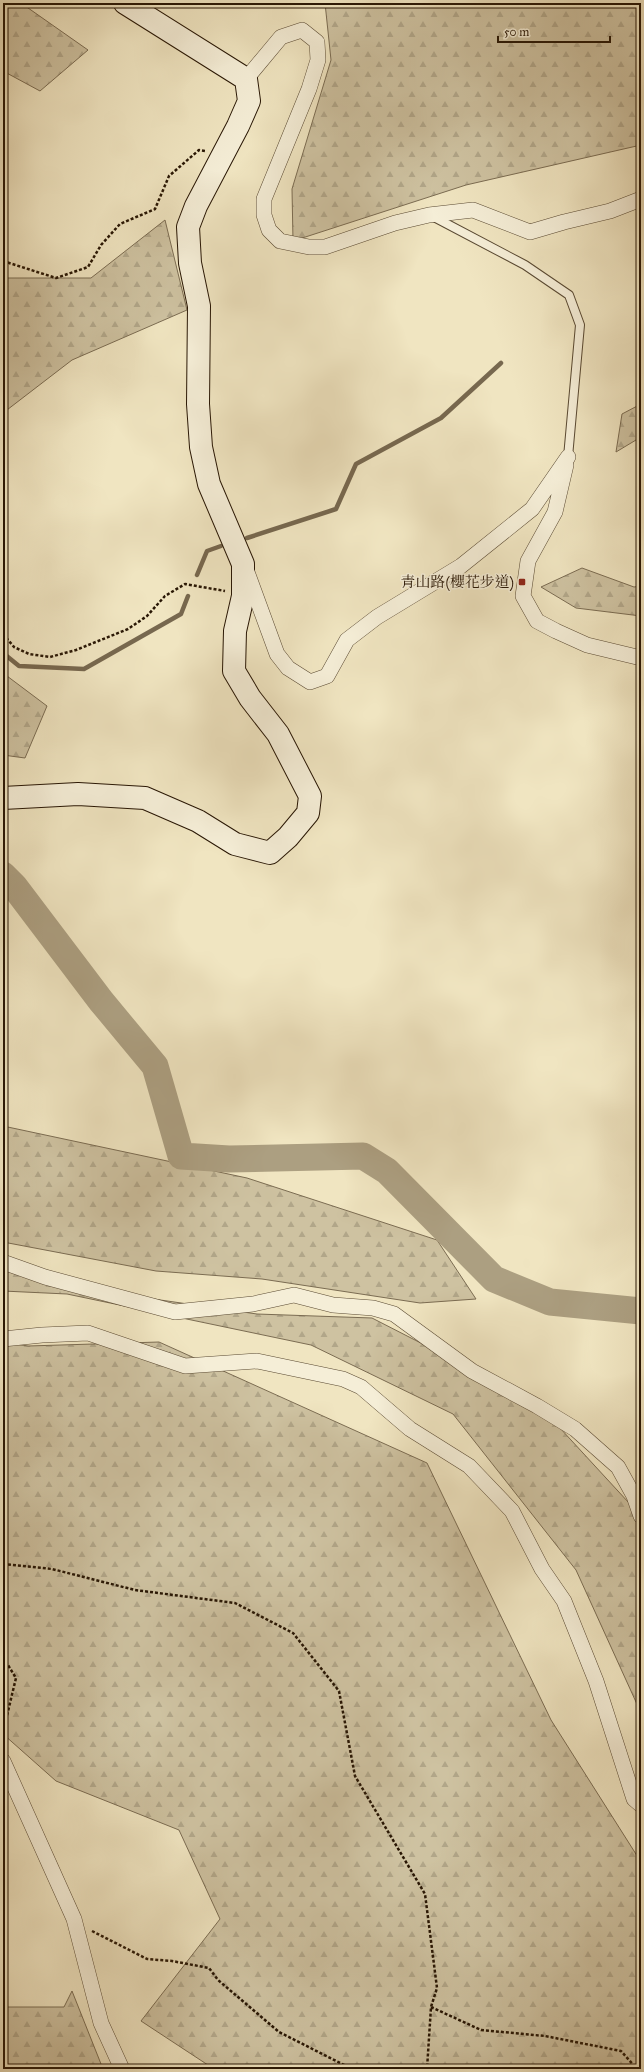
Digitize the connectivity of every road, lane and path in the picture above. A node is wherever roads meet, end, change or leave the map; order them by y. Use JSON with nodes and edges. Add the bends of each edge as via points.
{"nodes":[{"id":1,"x":125,"y":3,"type":"edge"},
{"id":2,"x":246,"y":79,"type":"junction"},
{"id":3,"x":223,"y":155,"type":"junction"},
{"id":4,"x":641,"y":199,"type":"edge"},
{"id":5,"x":429,"y":215,"type":"junction"},
{"id":6,"x":3,"y":262,"type":"edge"},
{"id":7,"x":568,"y":457,"type":"junction"},
{"id":8,"x":243,"y":564,"type":"junction"},
{"id":9,"x":243,"y":596,"type":"junction"},
{"id":10,"x":3,"y":634,"type":"edge"},
{"id":11,"x":641,"y":658,"type":"edge"},
{"id":12,"x":3,"y":798,"type":"edge"},
{"id":13,"x":3,"y":1262,"type":"edge"},
{"id":14,"x":3,"y":1339,"type":"edge"},
{"id":15,"x":641,"y":1516,"type":"edge"},
{"id":16,"x":3,"y":1564,"type":"edge"},
{"id":17,"x":3,"y":1657,"type":"edge"},
{"id":18,"x":3,"y":1732,"type":"edge"},
{"id":19,"x":3,"y":1761,"type":"edge"},
{"id":20,"x":641,"y":1805,"type":"edge"},
{"id":21,"x":74,"y":1919,"type":"junction"},
{"id":22,"x":431,"y":2007,"type":"junction"},
{"id":23,"x":122,"y":2069,"type":"edge"},
{"id":24,"x":352,"y":2069,"type":"edge"},
{"id":25,"x":427,"y":2069,"type":"edge"},
{"id":26,"x":637,"y":2069,"type":"edge"}],
"edges":[{"from":1,"to":2,"type":"street"},
{"from":2,"to":3,"type":"street","via":[[249,101]]},
{"from":2,"to":5,"type":"street","via":[[280,37],[302,30],[317,42],[318,60],[309,89],[264,199],[264,215],[268,230],[280,241],[309,247],[325,247],[395,223]]},
{"from":3,"to":6,"type":"path","via":[[200,150],[169,176],[155,209],[120,224],[101,246],[88,267],[56,278]]},
{"from":3,"to":8,"type":"street","via":[[188,227],[190,263],[199,306],[198,404],[202,447],[209,484]]},
{"from":4,"to":5,"type":"street","via":[[610,211],[530,232],[473,210]]},
{"from":5,"to":7,"type":"lane","via":[[525,265],[569,294],[580,325]]},
{"from":7,"to":8,"type":"street","via":[[532,509],[462,566],[377,617],[347,640],[327,676],[310,682],[288,668],[277,654]]},
{"from":7,"to":11,"type":"street","via":[[555,512],[528,561],[523,596],[537,621],[556,631],[587,644]]},
{"from":8,"to":9,"type":"street"},
{"from":9,"to":10,"type":"path","via":[[185,584],[166,596],[147,616],[128,629],[76,650],[50,657],[29,654],[14,646]]},
{"from":9,"to":12,"type":"street","via":[[235,631],[234,671],[250,698],[278,734],[310,796],[308,813],[288,837],[270,853],[235,844],[198,821],[145,798],[78,794]]},
{"from":13,"to":15,"type":"street","via":[[45,1277],[175,1312],[253,1304],[294,1295],[333,1305],[373,1308],[394,1314],[472,1371],[575,1429],[618,1467],[634,1496]]},
{"from":14,"to":20,"type":"street","via":[[88,1333],[185,1366],[257,1361],[343,1379],[361,1387],[410,1429],[469,1466],[512,1511],[542,1569],[564,1601],[596,1681],[634,1799]]},
{"from":16,"to":22,"type":"path","via":[[52,1569],[135,1590],[236,1602],[293,1633],[339,1691],[355,1776],[425,1894],[437,1988]]},
{"from":17,"to":18,"type":"path","via":[[16,1678]]},
{"from":19,"to":21,"type":"street"},
{"from":21,"to":23,"type":"street","via":[[101,2023]]},
{"from":21,"to":24,"type":"path","via":[[147,1959],[172,1960],[209,1968],[218,1980],[279,2032]]},
{"from":22,"to":25,"type":"path"},
{"from":22,"to":26,"type":"path","via":[[481,2030],[546,2036],[621,2051]]}]}
